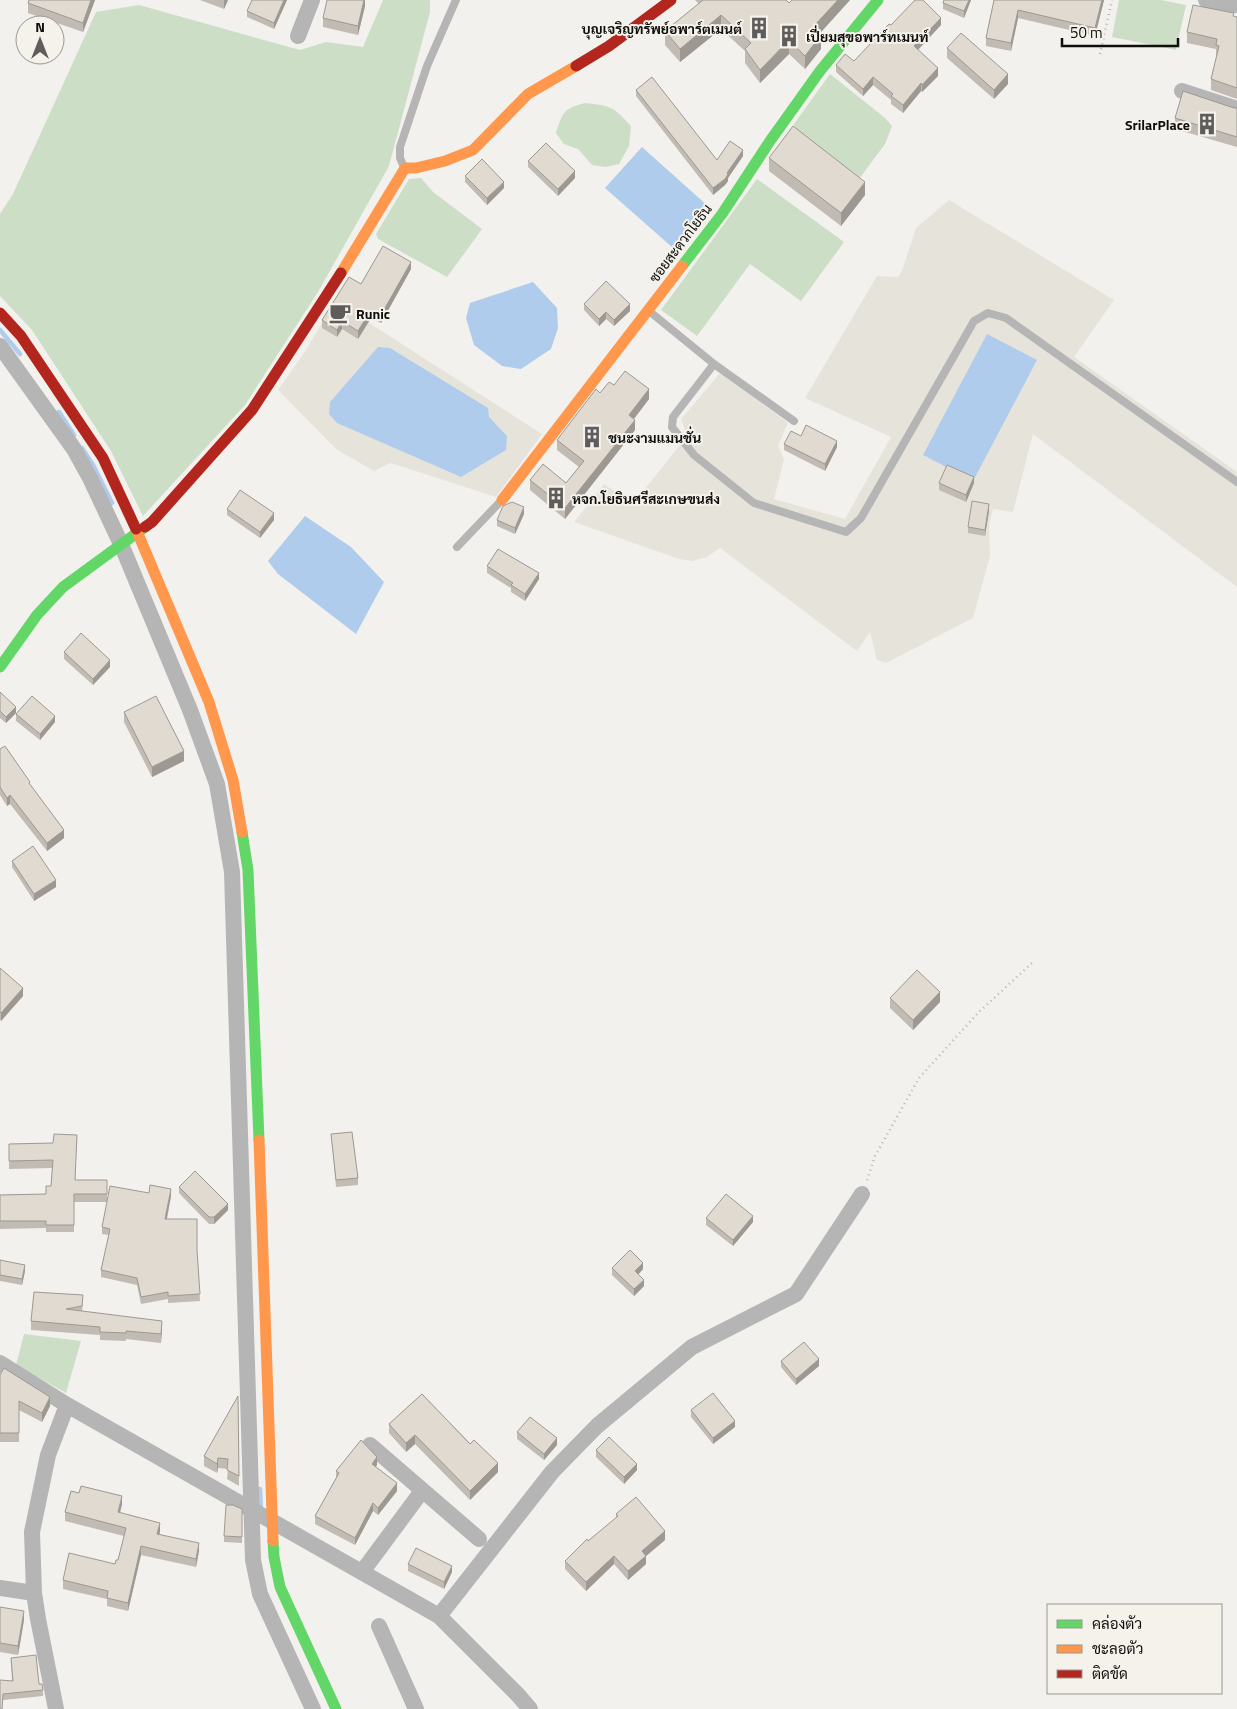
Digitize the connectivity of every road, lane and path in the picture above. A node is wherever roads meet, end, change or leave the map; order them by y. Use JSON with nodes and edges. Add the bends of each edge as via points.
{"nodes":[{"id":1,"x":312,"y":0,"type":"edge"},
{"id":2,"x":456,"y":0,"type":"edge"},
{"id":3,"x":671,"y":0,"type":"edge"},
{"id":4,"x":878,"y":0,"type":"edge"},
{"id":5,"x":1112,"y":0,"type":"edge"},
{"id":6,"x":1206,"y":0,"type":"edge"},
{"id":7,"x":1237,"y":5,"type":"edge"},
{"id":8,"x":298,"y":36,"type":"dead end"},
{"id":9,"x":1100,"y":54,"type":"dead end"},
{"id":10,"x":1182,"y":91,"type":"edge"},
{"id":11,"x":1237,"y":109,"type":"edge"},
{"id":12,"x":405,"y":168,"type":"junction"},
{"id":13,"x":648,"y":310,"type":"junction"},
{"id":14,"x":0,"y":313,"type":"edge"},
{"id":15,"x":0,"y":346,"type":"edge"},
{"id":16,"x":714,"y":364,"type":"junction"},
{"id":17,"x":794,"y":421,"type":"dead end"},
{"id":18,"x":1237,"y":482,"type":"edge"},
{"id":19,"x":502,"y":500,"type":"joint"},
{"id":20,"x":138,"y":533,"type":"junction"},
{"id":21,"x":121,"y":544,"type":"junction"},
{"id":22,"x":457,"y":547,"type":"dead end"},
{"id":23,"x":0,"y":667,"type":"edge"},
{"id":24,"x":1033,"y":962,"type":"dead end"},
{"id":25,"x":862,"y":1194,"type":"joint"},
{"id":26,"x":0,"y":1363,"type":"edge"},
{"id":27,"x":67,"y":1405,"type":"junction"},
{"id":28,"x":370,"y":1445,"type":"dead end"},
{"id":29,"x":422,"y":1491,"type":"junction"},
{"id":30,"x":262,"y":1517,"type":"junction"},
{"id":31,"x":479,"y":1539,"type":"dead end"},
{"id":32,"x":362,"y":1572,"type":"junction"},
{"id":33,"x":0,"y":1588,"type":"edge"},
{"id":34,"x":34,"y":1593,"type":"junction"},
{"id":35,"x":439,"y":1616,"type":"junction"},
{"id":36,"x":379,"y":1626,"type":"dead end"},
{"id":37,"x":56,"y":1709,"type":"edge"},
{"id":38,"x":313,"y":1709,"type":"edge"},
{"id":39,"x":336,"y":1709,"type":"edge"},
{"id":40,"x":416,"y":1709,"type":"edge"},
{"id":41,"x":530,"y":1709,"type":"edge"}],
"edges":[{"from":1,"to":8,"type":"street"},
{"from":2,"to":12,"type":"lane","via":[[427,66],[400,147],[400,158]]},
{"from":3,"to":12,"type":"street","via":[[609,46],[528,94],[473,150],[445,161]]},
{"from":4,"to":13,"type":"street","name":"ซอยสะดวกโยธิน","via":[[820,71],[722,214]]},
{"from":5,"to":9,"type":"path"},
{"from":6,"to":7,"type":"street"},
{"from":10,"to":11,"type":"street"},
{"from":12,"to":20,"type":"street","via":[[252,410],[152,522]]},
{"from":13,"to":16,"type":"lane"},
{"from":13,"to":19,"type":"street","name":"ซอยสะดวกโยธิน"},
{"from":14,"to":20,"type":"street","via":[[22,336],[103,458]]},
{"from":15,"to":21,"type":"street","via":[[74,449]]},
{"from":16,"to":17,"type":"lane"},
{"from":16,"to":18,"type":"lane","via":[[673,417],[672,427],[688,448],[754,503],[846,532],[861,518],[974,321],[988,313],[1006,318]]},
{"from":19,"to":22,"type":"lane"},
{"from":20,"to":21,"type":"street"},
{"from":20,"to":30,"type":"street","via":[[209,702],[233,780],[248,870]]},
{"from":21,"to":23,"type":"street","via":[[63,587]]},
{"from":21,"to":30,"type":"street","via":[[217,784],[232,872]]},
{"from":24,"to":25,"type":"path","via":[[978,1012],[919,1078],[875,1156]]},
{"from":25,"to":35,"type":"street","via":[[796,1294],[692,1346],[597,1426],[552,1472]]},
{"from":26,"to":27,"type":"street"},
{"from":27,"to":30,"type":"street"},
{"from":27,"to":34,"type":"street","via":[[48,1455],[32,1532]]},
{"from":28,"to":29,"type":"street"},
{"from":29,"to":31,"type":"street"},
{"from":29,"to":32,"type":"street"},
{"from":30,"to":32,"type":"street"},
{"from":30,"to":38,"type":"street","via":[[253,1560],[260,1594]]},
{"from":30,"to":39,"type":"street","via":[[280,1587]]},
{"from":32,"to":35,"type":"street"},
{"from":33,"to":34,"type":"street"},
{"from":34,"to":37,"type":"street"},
{"from":35,"to":41,"type":"street"},
{"from":36,"to":40,"type":"street"}]}
